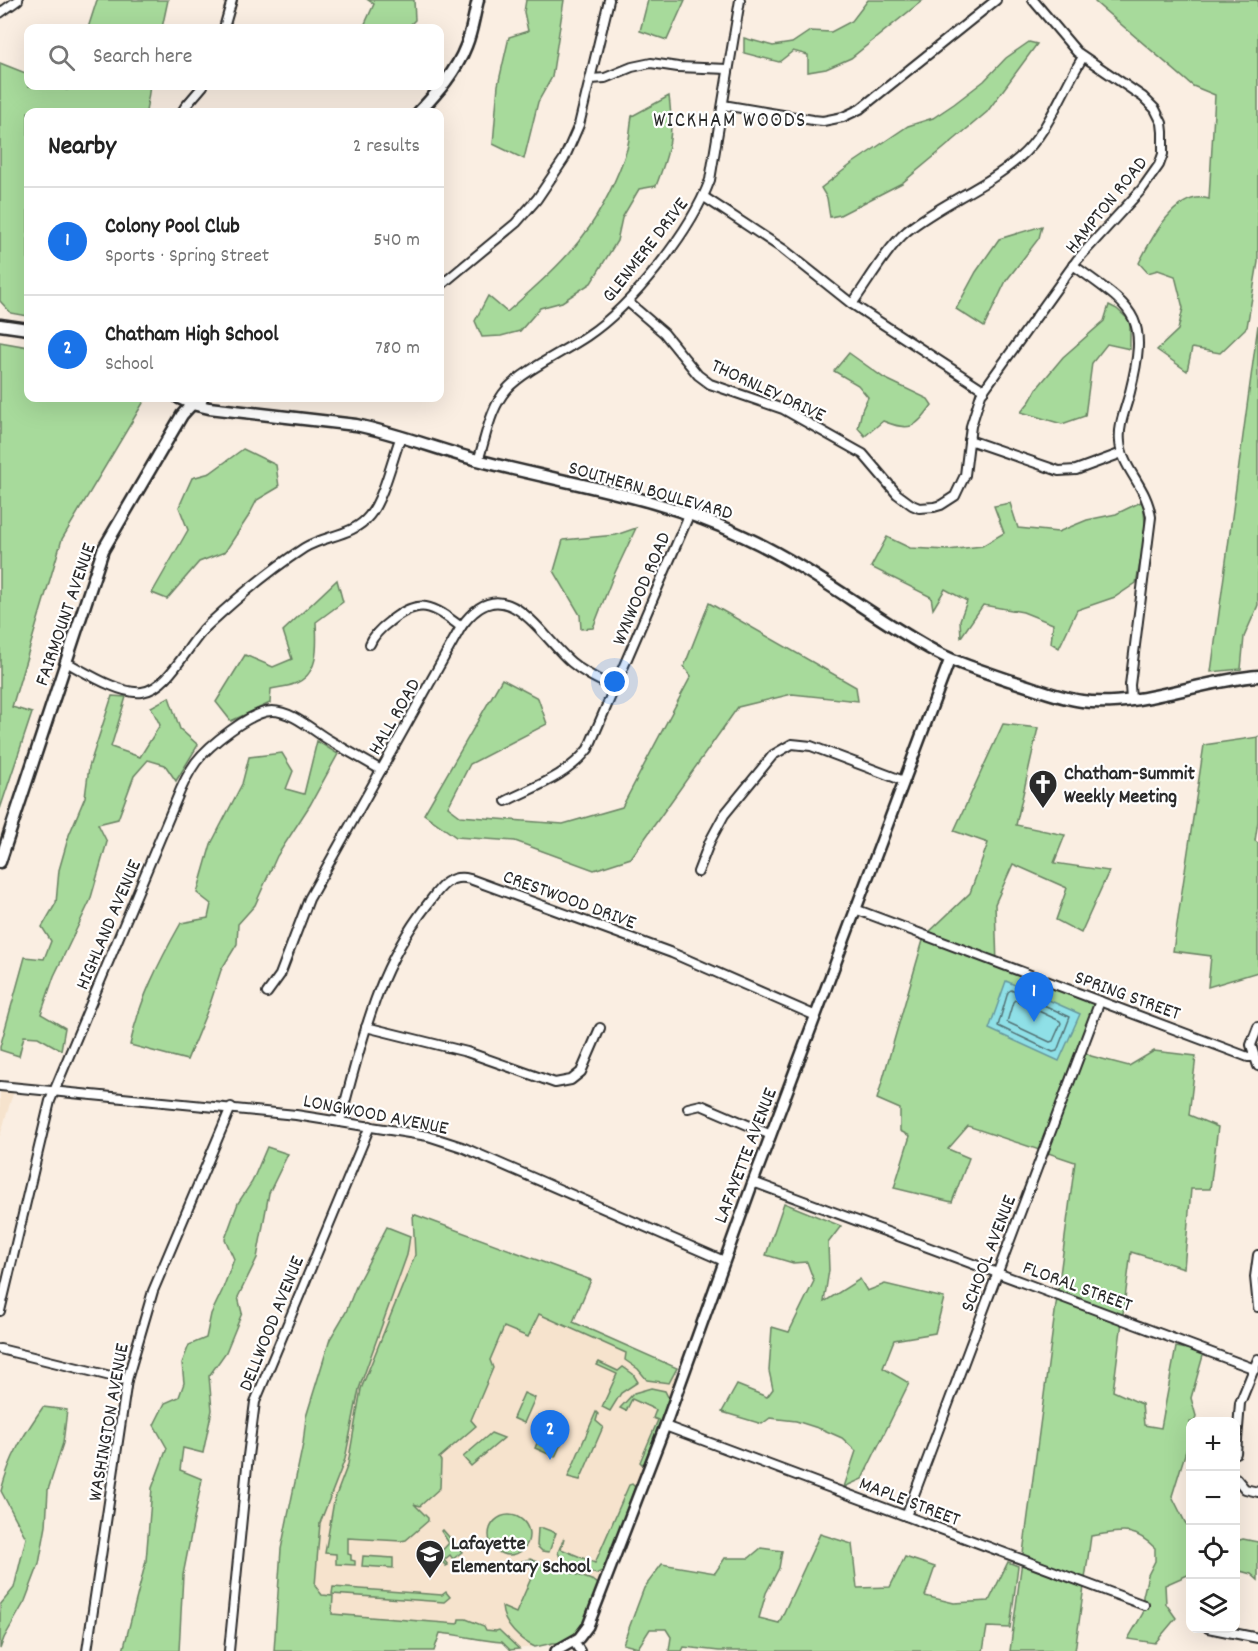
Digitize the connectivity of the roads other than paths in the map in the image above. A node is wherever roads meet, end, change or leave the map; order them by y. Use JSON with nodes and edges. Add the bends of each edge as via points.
{"nodes":[{"id":1,"x":18,"y":0,"type":"edge"},
{"id":2,"x":232,"y":0,"type":"edge"},
{"id":3,"x":478,"y":0,"type":"edge"},
{"id":4,"x":609,"y":0,"type":"edge"},
{"id":5,"x":740,"y":0,"type":"edge"},
{"id":6,"x":996,"y":0,"type":"edge"},
{"id":7,"x":1033,"y":0,"type":"edge"},
{"id":8,"x":0,"y":13,"type":"edge"},
{"id":9,"x":225,"y":24,"type":"edge"},
{"id":10,"x":1083,"y":57,"type":"junction"},
{"id":11,"x":728,"y":69,"type":"junction"},
{"id":12,"x":591,"y":79,"type":"junction"},
{"id":13,"x":444,"y":83,"type":"edge"},
{"id":14,"x":200,"y":90,"type":"edge"},
{"id":15,"x":438,"y":90,"type":"edge"},
{"id":16,"x":723,"y":105,"type":"junction"},
{"id":17,"x":185,"y":108,"type":"edge"},
{"id":18,"x":422,"y":108,"type":"edge"},
{"id":19,"x":704,"y":197,"type":"junction"},
{"id":20,"x":1073,"y":265,"type":"junction"},
{"id":21,"x":444,"y":283,"type":"edge"},
{"id":22,"x":628,"y":302,"type":"junction"},
{"id":23,"x":852,"y":304,"type":"junction"},
{"id":24,"x":0,"y":316,"type":"edge"},
{"id":25,"x":0,"y":325,"type":"edge"},
{"id":26,"x":12,"y":326,"type":"junction"},
{"id":27,"x":24,"y":328,"type":"edge"},
{"id":28,"x":0,"y":330,"type":"edge"},
{"id":29,"x":984,"y":390,"type":"junction"},
{"id":30,"x":192,"y":402,"type":"edge"},
{"id":31,"x":200,"y":402,"type":"edge"},
{"id":32,"x":401,"y":436,"type":"junction"},
{"id":33,"x":969,"y":440,"type":"junction"},
{"id":34,"x":1122,"y":453,"type":"junction"},
{"id":35,"x":478,"y":461,"type":"junction"},
{"id":36,"x":689,"y":515,"type":"junction"},
{"id":37,"x":461,"y":627,"type":"junction"},
{"id":38,"x":370,"y":644,"type":"dead end"},
{"id":39,"x":950,"y":659,"type":"junction"},
{"id":40,"x":66,"y":662,"type":"junction"},
{"id":41,"x":1258,"y":676,"type":"edge"},
{"id":42,"x":615,"y":688,"type":"junction"},
{"id":43,"x":1131,"y":699,"type":"junction"},
{"id":44,"x":381,"y":770,"type":"junction"},
{"id":45,"x":904,"y":781,"type":"junction"},
{"id":46,"x":506,"y":801,"type":"dead end"},
{"id":47,"x":0,"y":862,"type":"edge"},
{"id":48,"x":698,"y":872,"type":"dead end"},
{"id":49,"x":855,"y":909,"type":"junction"},
{"id":50,"x":267,"y":993,"type":"dead end"},
{"id":51,"x":1100,"y":1001,"type":"junction"},
{"id":52,"x":816,"y":1017,"type":"junction"},
{"id":53,"x":366,"y":1027,"type":"junction"},
{"id":54,"x":1258,"y":1027,"type":"edge"},
{"id":55,"x":600,"y":1028,"type":"dead end"},
{"id":56,"x":1254,"y":1057,"type":"junction"},
{"id":57,"x":1258,"y":1066,"type":"edge"},
{"id":58,"x":0,"y":1086,"type":"edge"},
{"id":59,"x":55,"y":1091,"type":"junction"},
{"id":60,"x":231,"y":1107,"type":"junction"},
{"id":61,"x":688,"y":1108,"type":"dead end"},
{"id":62,"x":340,"y":1121,"type":"junction"},
{"id":63,"x":370,"y":1126,"type":"junction"},
{"id":64,"x":771,"y":1135,"type":"junction"},
{"id":65,"x":753,"y":1182,"type":"junction"},
{"id":66,"x":1258,"y":1255,"type":"edge"},
{"id":67,"x":724,"y":1261,"type":"junction"},
{"id":68,"x":998,"y":1273,"type":"junction"},
{"id":69,"x":1258,"y":1307,"type":"edge"},
{"id":70,"x":0,"y":1311,"type":"edge"},
{"id":71,"x":0,"y":1349,"type":"edge"},
{"id":72,"x":1258,"y":1359,"type":"edge"},
{"id":73,"x":1256,"y":1369,"type":"junction"},
{"id":74,"x":128,"y":1380,"type":"junction"},
{"id":75,"x":1239,"y":1417,"type":"edge"},
{"id":76,"x":665,"y":1426,"type":"junction"},
{"id":77,"x":1240,"y":1482,"type":"edge"},
{"id":78,"x":1258,"y":1492,"type":"edge"},
{"id":79,"x":906,"y":1516,"type":"junction"},
{"id":80,"x":1144,"y":1605,"type":"dead end"},
{"id":81,"x":1230,"y":1633,"type":"edge"},
{"id":82,"x":1258,"y":1638,"type":"edge"},
{"id":83,"x":574,"y":1642,"type":"junction"},
{"id":84,"x":87,"y":1651,"type":"edge"},
{"id":85,"x":229,"y":1651,"type":"edge"},
{"id":86,"x":556,"y":1651,"type":"edge"},
{"id":87,"x":580,"y":1651,"type":"edge"}],
"edges":[{"from":1,"to":8,"type":"street"},
{"from":2,"to":9,"type":"street"},
{"from":3,"to":13,"type":"main road","via":[[467,44]]},
{"from":4,"to":12,"type":"street"},
{"from":5,"to":11,"type":"street","name":"GLENMERE DRIVE"},
{"from":6,"to":16,"type":"street","via":[[868,103],[843,117],[813,120]]},
{"from":7,"to":10,"type":"street","name":"HAMPTON ROAD"},
{"from":10,"to":20,"type":"street","name":"HAMPTON ROAD","via":[[1149,103],[1162,123],[1164,142],[1154,173]]},
{"from":10,"to":23,"type":"street","via":[[1041,132],[1020,158],[906,231]]},
{"from":11,"to":12,"type":"street","via":[[651,63]]},
{"from":11,"to":16,"type":"street","name":"GLENMERE DRIVE"},
{"from":12,"to":21,"type":"street","via":[[577,133],[537,199],[505,233]]},
{"from":14,"to":17,"type":"street"},
{"from":15,"to":18,"type":"main road"},
{"from":16,"to":19,"type":"street","name":"GLENMERE DRIVE"},
{"from":19,"to":22,"type":"street","name":"GLENMERE DRIVE"},
{"from":19,"to":23,"type":"street","via":[[783,249]]},
{"from":20,"to":29,"type":"street","name":"THORNLEY DRIVE"},
{"from":20,"to":34,"type":"street","name":"HAMPTON ROAD","via":[[1123,302],[1137,327],[1138,345],[1120,435]]},
{"from":22,"to":33,"type":"street","name":"THORNLEY DRIVE","via":[[664,333],[703,379],[783,409],[863,454],[897,494],[919,508],[941,505],[955,496],[965,475]]},
{"from":22,"to":35,"type":"street","name":"GLENMERE DRIVE","via":[[590,335],[508,388],[492,416]]},
{"from":23,"to":29,"type":"street"},
{"from":24,"to":26,"type":"main road"},
{"from":25,"to":26,"type":"main road"},
{"from":26,"to":27,"type":"main road"},
{"from":26,"to":28,"type":"main road"},
{"from":29,"to":33,"type":"street","name":"THORNLEY DRIVE","via":[[976,405]]},
{"from":30,"to":40,"type":"main road","name":"FAIRMOUNT AVENUE","via":[[103,550]]},
{"from":31,"to":32,"type":"main road","name":"SOUTHERN BOULEVARD","via":[[224,410],[356,425]]},
{"from":32,"to":35,"type":"main road","name":"SOUTHERN BOULEVARD"},
{"from":32,"to":40,"type":"street","via":[[375,507],[364,522],[305,548],[274,571],[206,627],[156,687],[130,692]]},
{"from":33,"to":34,"type":"street","via":[[1059,471],[1076,470]]},
{"from":34,"to":43,"type":"street","via":[[1145,493],[1151,517]]},
{"from":35,"to":36,"type":"main road","name":"SOUTHERN BOULEVARD"},
{"from":36,"to":39,"type":"main road","name":"SOUTHERN BOULEVARD","via":[[771,549]]},
{"from":36,"to":42,"type":"street","name":"WYNWOOD ROAD"},
{"from":37,"to":38,"type":"street","via":[[435,610],[418,606],[402,612],[375,634]]},
{"from":37,"to":42,"type":"street","name":"HALL ROAD","via":[[489,604],[516,606],[572,663]]},
{"from":37,"to":44,"type":"street","name":"HALL ROAD"},
{"from":39,"to":43,"type":"main road","name":"SOUTHERN BOULEVARD","via":[[1073,700],[1103,703]]},
{"from":39,"to":45,"type":"street","name":"LAFAYETTE AVENUE"},
{"from":40,"to":47,"type":"main road","name":"FAIRMOUNT AVENUE"},
{"from":41,"to":43,"type":"main road","name":"SOUTHERN BOULEVARD"},
{"from":42,"to":46,"type":"street","name":"WYNWOOD ROAD","via":[[592,741],[575,764]]},
{"from":44,"to":50,"type":"street","name":"HALL ROAD","via":[[309,899],[280,975]]},
{"from":44,"to":59,"type":"street","name":"HIGHLAND AVENUE","via":[[295,719],[272,711],[247,719],[198,759],[186,776]]},
{"from":45,"to":48,"type":"street","via":[[811,746],[792,744],[772,755],[724,815]]},
{"from":45,"to":49,"type":"street","name":"LAFAYETTE AVENUE"},
{"from":49,"to":51,"type":"street","name":"SPRING STREET"},
{"from":49,"to":52,"type":"street","name":"LAFAYETTE AVENUE"},
{"from":51,"to":56,"type":"street","name":"SPRING STREET"},
{"from":51,"to":68,"type":"street","name":"SCHOOL AVENUE"},
{"from":52,"to":53,"type":"street","name":"CRESTWOOD DRIVE","via":[[672,953],[459,877],[442,885],[399,945],[383,976]]},
{"from":52,"to":64,"type":"street","name":"LAFAYETTE AVENUE"},
{"from":53,"to":55,"type":"street","via":[[467,1052],[555,1083],[571,1080],[581,1072]]},
{"from":53,"to":62,"type":"street","name":"CRESTWOOD DRIVE"},
{"from":54,"to":56,"type":"street","via":[[1252,1039]]},
{"from":56,"to":57,"type":"street"},
{"from":58,"to":59,"type":"street","name":"LONGWOOD AVENUE"},
{"from":59,"to":60,"type":"street","name":"LONGWOOD AVENUE"},
{"from":59,"to":70,"type":"street","name":"HIGHLAND AVENUE"},
{"from":60,"to":62,"type":"street","name":"LONGWOOD AVENUE"},
{"from":60,"to":74,"type":"street","name":"WASHINGTON AVENUE","via":[[153,1291]]},
{"from":61,"to":64,"type":"street","via":[[701,1105]]},
{"from":62,"to":63,"type":"street","name":"LONGWOOD AVENUE"},
{"from":63,"to":67,"type":"street","name":"LONGWOOD AVENUE","via":[[446,1141]]},
{"from":63,"to":85,"type":"street","name":"DELLWOOD AVENUE","via":[[255,1402]]},
{"from":64,"to":65,"type":"street","name":"LAFAYETTE AVENUE"},
{"from":65,"to":67,"type":"street","name":"LAFAYETTE AVENUE"},
{"from":65,"to":68,"type":"street","name":"FLORAL STREET"},
{"from":66,"to":69,"type":"street"},
{"from":67,"to":76,"type":"street","name":"LAFAYETTE AVENUE"},
{"from":68,"to":73,"type":"street","name":"FLORAL STREET"},
{"from":68,"to":79,"type":"street","name":"SCHOOL AVENUE"},
{"from":71,"to":74,"type":"street"},
{"from":72,"to":73,"type":"street"},
{"from":73,"to":75,"type":"street","via":[[1240,1403]]},
{"from":74,"to":84,"type":"street","name":"WASHINGTON AVENUE"},
{"from":76,"to":79,"type":"street","name":"MAPLE STREET"},
{"from":76,"to":83,"type":"street","name":"LAFAYETTE AVENUE","via":[[588,1626]]},
{"from":77,"to":78,"type":"street"},
{"from":79,"to":80,"type":"street","name":"MAPLE STREET"},
{"from":81,"to":82,"type":"street"},
{"from":83,"to":86,"type":"street","name":"LAFAYETTE AVENUE"},
{"from":83,"to":87,"type":"street"}]}
